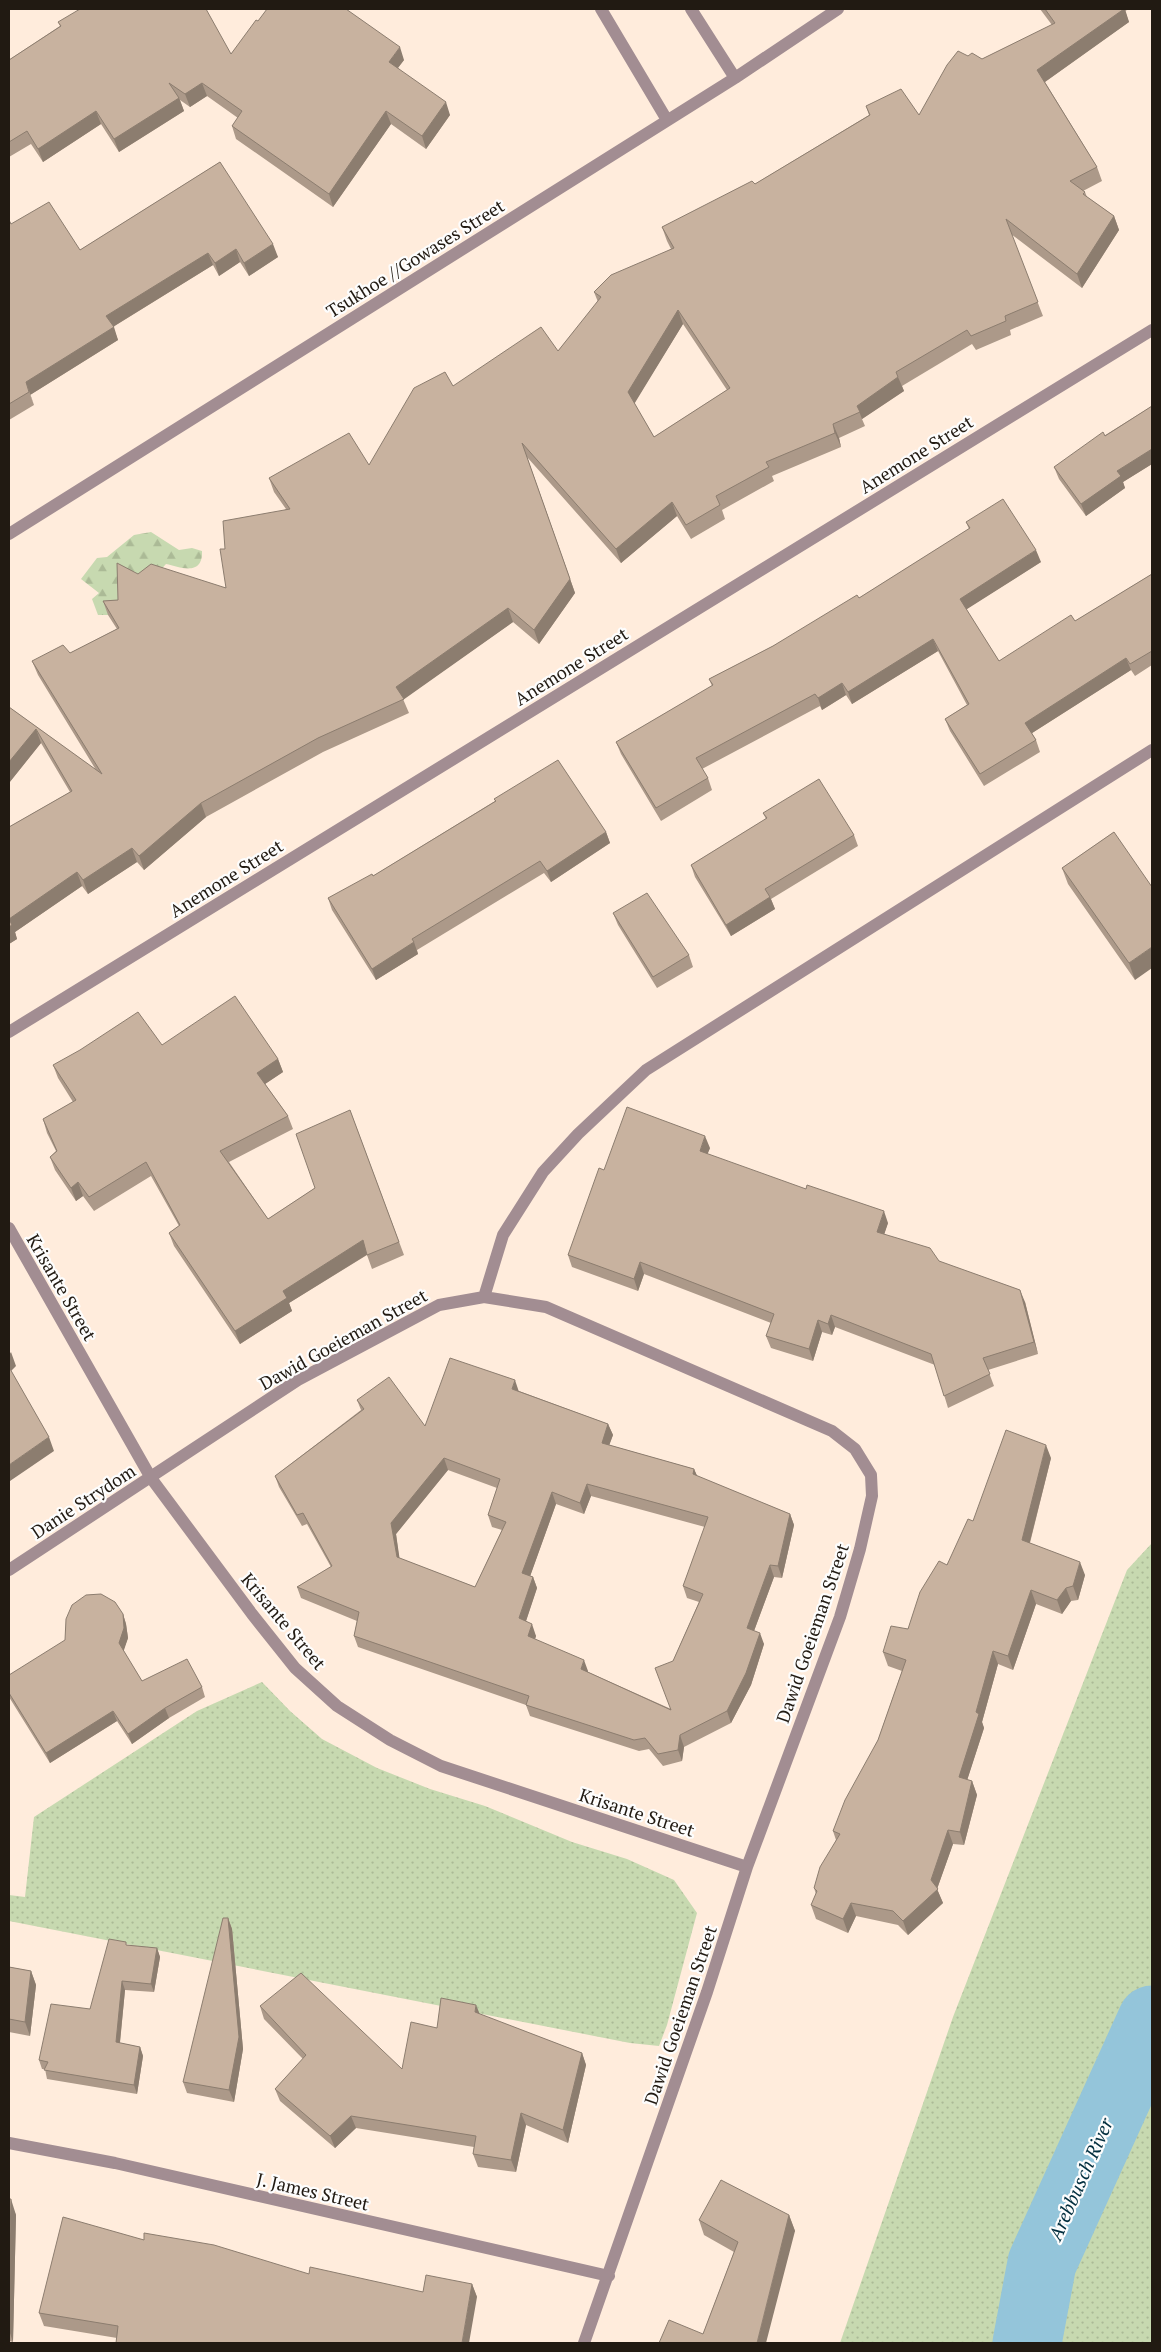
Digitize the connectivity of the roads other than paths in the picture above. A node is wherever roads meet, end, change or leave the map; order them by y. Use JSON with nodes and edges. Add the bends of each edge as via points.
{"nodes":[{"id":1,"x":601,"y":9,"type":"edge"},
{"id":2,"x":691,"y":9,"type":"edge"},
{"id":3,"x":838,"y":9,"type":"edge"},
{"id":4,"x":735,"y":78,"type":"junction"},
{"id":5,"x":667,"y":120,"type":"junction"},
{"id":6,"x":1152,"y":330,"type":"edge"},
{"id":7,"x":9,"y":534,"type":"edge"},
{"id":8,"x":1152,"y":750,"type":"edge"},
{"id":9,"x":9,"y":1032,"type":"edge"},
{"id":10,"x":9,"y":1228,"type":"edge"},
{"id":11,"x":484,"y":1297,"type":"junction"},
{"id":12,"x":151,"y":1478,"type":"junction"},
{"id":13,"x":9,"y":1570,"type":"edge"},
{"id":14,"x":747,"y":1866,"type":"junction"},
{"id":15,"x":9,"y":2143,"type":"edge"},
{"id":16,"x":609,"y":2276,"type":"junction"},
{"id":17,"x":584,"y":2343,"type":"edge"}],
"edges":[{"from":1,"to":5,"type":"street"},
{"from":2,"to":4,"type":"street"},
{"from":3,"to":4,"type":"street","name":"Tsukhoe //Gowases Street"},
{"from":4,"to":5,"type":"street","name":"Tsukhoe //Gowases Street"},
{"from":5,"to":7,"type":"street","name":"Tsukhoe //Gowases Street"},
{"from":6,"to":9,"type":"street","name":"Anemone Street"},
{"from":8,"to":11,"type":"street","via":[[646,1070],[543,1172],[503,1235]]},
{"from":10,"to":12,"type":"street","name":"Krisante Street"},
{"from":11,"to":12,"type":"street","name":"Dawid Goeieman Street","via":[[439,1305],[298,1380]]},
{"from":11,"to":14,"type":"street","name":"Dawid Goeieman Street","via":[[546,1307],[832,1431],[855,1449],[870,1475],[872,1496],[840,1617]]},
{"from":12,"to":13,"type":"street","name":"Danie Strydom"},
{"from":12,"to":14,"type":"street","name":"Krisante Street","via":[[289,1660],[336,1706],[390,1740],[442,1766]]},
{"from":14,"to":16,"type":"street","name":"Dawid Goeieman Street"},
{"from":15,"to":16,"type":"street","name":"J. James Street","via":[[115,2163]]},
{"from":16,"to":17,"type":"street","name":"Dawid Goeieman Street"}]}
